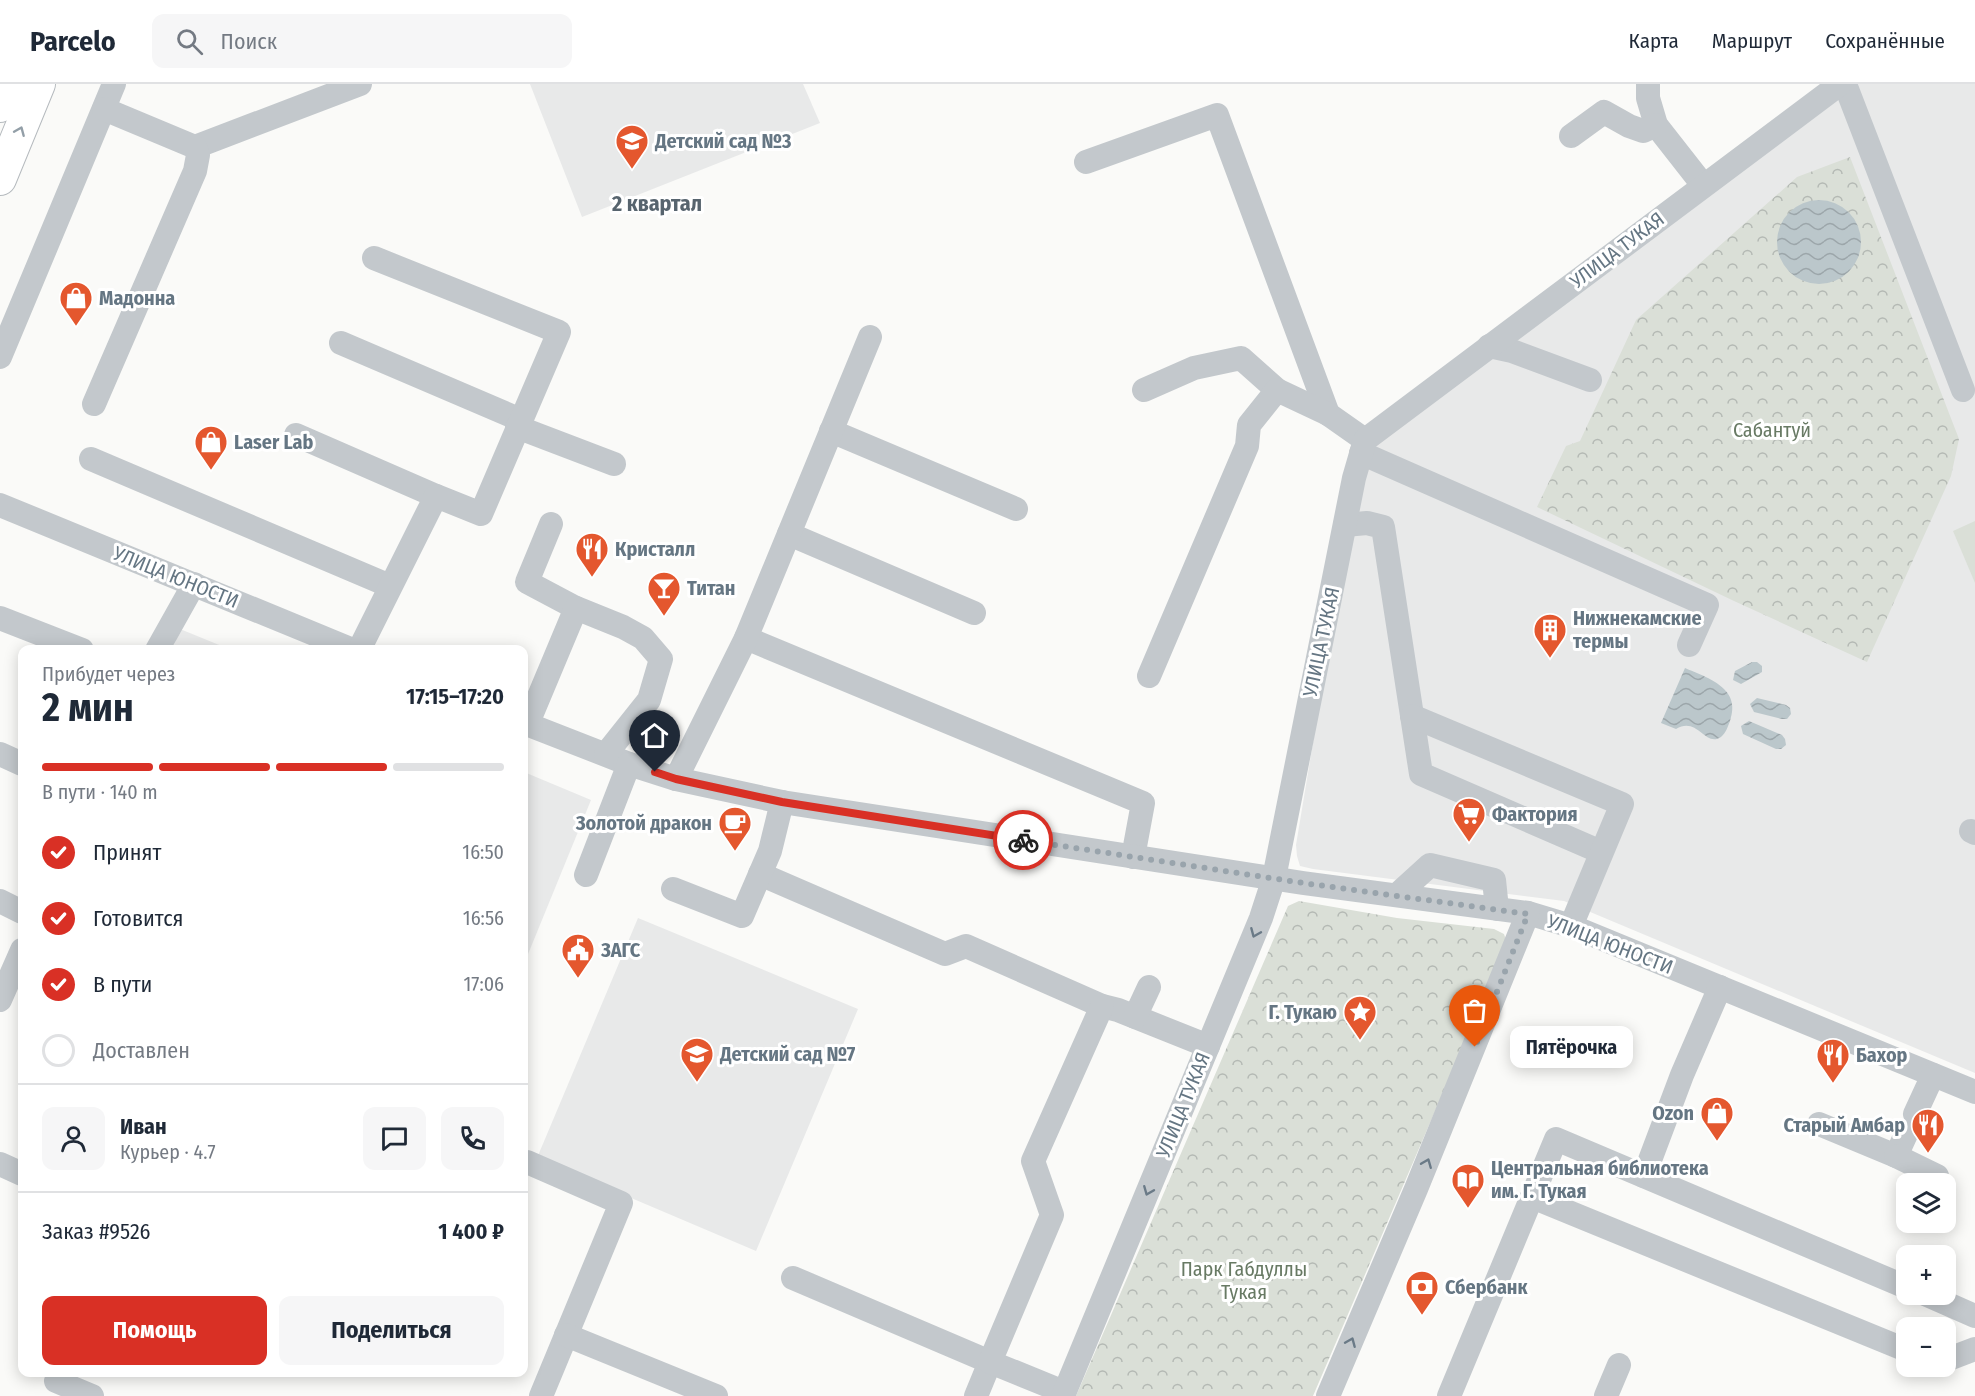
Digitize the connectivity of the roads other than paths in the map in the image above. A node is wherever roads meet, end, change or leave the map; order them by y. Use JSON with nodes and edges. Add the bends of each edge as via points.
{"nodes":[{"id":1,"x":9,"y":84,"type":"edge"},
{"id":2,"x":39,"y":84,"type":"edge"},
{"id":3,"x":114,"y":84,"type":"edge"},
{"id":4,"x":360,"y":84,"type":"edge"},
{"id":5,"x":1647,"y":84,"type":"edge"},
{"id":6,"x":1843,"y":84,"type":"edge"},
{"id":7,"x":0,"y":106,"type":"edge"},
{"id":8,"x":104,"y":109,"type":"junction"},
{"id":9,"x":1656,"y":124,"type":"junction"},
{"id":10,"x":1571,"y":136,"type":"dead end"},
{"id":11,"x":195,"y":147,"type":"junction"},
{"id":12,"x":1086,"y":162,"type":"dead end"},
{"id":13,"x":0,"y":179,"type":"edge"},
{"id":14,"x":1703,"y":186,"type":"junction"},
{"id":15,"x":374,"y":258,"type":"dead end"},
{"id":16,"x":870,"y":337,"type":"dead end"},
{"id":17,"x":341,"y":343,"type":"dead end"},
{"id":18,"x":1489,"y":346,"type":"junction"},
{"id":19,"x":0,"y":357,"type":"edge"},
{"id":20,"x":1590,"y":380,"type":"dead end"},
{"id":21,"x":1144,"y":390,"type":"dead end"},
{"id":22,"x":1277,"y":390,"type":"junction"},
{"id":23,"x":1963,"y":390,"type":"dead end"},
{"id":24,"x":93,"y":404,"type":"dead end"},
{"id":25,"x":1328,"y":414,"type":"junction"},
{"id":26,"x":519,"y":423,"type":"junction"},
{"id":27,"x":831,"y":431,"type":"junction"},
{"id":28,"x":296,"y":435,"type":"dead end"},
{"id":29,"x":1363,"y":447,"type":"junction"},
{"id":30,"x":91,"y":459,"type":"dead end"},
{"id":31,"x":614,"y":464,"type":"dead end"},
{"id":32,"x":436,"y":496,"type":"junction"},
{"id":33,"x":0,"y":505,"type":"edge"},
{"id":34,"x":1016,"y":509,"type":"dead end"},
{"id":35,"x":551,"y":524,"type":"dead end"},
{"id":36,"x":1345,"y":525,"type":"junction"},
{"id":37,"x":789,"y":534,"type":"junction"},
{"id":38,"x":194,"y":584,"type":"junction"},
{"id":39,"x":390,"y":586,"type":"junction"},
{"id":40,"x":576,"y":608,"type":"junction"},
{"id":41,"x":974,"y":613,"type":"dead end"},
{"id":42,"x":0,"y":618,"type":"edge"},
{"id":43,"x":746,"y":638,"type":"junction"},
{"id":44,"x":69,"y":645,"type":"edge"},
{"id":45,"x":160,"y":645,"type":"edge"},
{"id":46,"x":341,"y":645,"type":"edge"},
{"id":47,"x":361,"y":645,"type":"edge"},
{"id":48,"x":1689,"y":645,"type":"dead end"},
{"id":49,"x":1149,"y":676,"type":"dead end"},
{"id":50,"x":1412,"y":716,"type":"junction"},
{"id":51,"x":528,"y":717,"type":"edge"},
{"id":52,"x":528,"y":725,"type":"edge"},
{"id":53,"x":0,"y":754,"type":"edge"},
{"id":54,"x":606,"y":754,"type":"junction"},
{"id":55,"x":18,"y":762,"type":"edge"},
{"id":56,"x":629,"y":764,"type":"junction"},
{"id":57,"x":676,"y":779,"type":"junction"},
{"id":58,"x":782,"y":802,"type":"junction"},
{"id":59,"x":1601,"y":852,"type":"junction"},
{"id":60,"x":1133,"y":857,"type":"junction"},
{"id":61,"x":760,"y":874,"type":"junction"},
{"id":62,"x":586,"y":875,"type":"dead end"},
{"id":63,"x":1274,"y":878,"type":"junction"},
{"id":64,"x":673,"y":889,"type":"dead end"},
{"id":65,"x":1397,"y":895,"type":"junction"},
{"id":66,"x":0,"y":902,"type":"edge"},
{"id":67,"x":1497,"y":909,"type":"junction"},
{"id":68,"x":18,"y":910,"type":"edge"},
{"id":69,"x":1528,"y":914,"type":"junction"},
{"id":70,"x":1571,"y":926,"type":"junction"},
{"id":71,"x":18,"y":959,"type":"edge"},
{"id":72,"x":1149,"y":987,"type":"dead end"},
{"id":73,"x":1720,"y":987,"type":"junction"},
{"id":74,"x":0,"y":1000,"type":"edge"},
{"id":75,"x":1102,"y":1006,"type":"junction"},
{"id":76,"x":1135,"y":1017,"type":"junction"},
{"id":77,"x":1208,"y":1046,"type":"junction"},
{"id":78,"x":1933,"y":1075,"type":"junction"},
{"id":79,"x":1975,"y":1092,"type":"edge"},
{"id":80,"x":1819,"y":1124,"type":"dead end"},
{"id":81,"x":1896,"y":1156,"type":"junction"},
{"id":82,"x":528,"y":1162,"type":"edge"},
{"id":83,"x":0,"y":1164,"type":"edge"},
{"id":84,"x":18,"y":1172,"type":"edge"},
{"id":85,"x":1931,"y":1173,"type":"edge"},
{"id":86,"x":1644,"y":1176,"type":"junction"},
{"id":87,"x":1532,"y":1197,"type":"junction"},
{"id":88,"x":793,"y":1278,"type":"dead end"},
{"id":89,"x":1896,"y":1283,"type":"edge"},
{"id":90,"x":1950,"y":1305,"type":"edge"},
{"id":91,"x":1975,"y":1316,"type":"edge"},
{"id":92,"x":566,"y":1335,"type":"junction"},
{"id":93,"x":1896,"y":1346,"type":"edge"},
{"id":94,"x":1975,"y":1349,"type":"edge"},
{"id":95,"x":1956,"y":1356,"type":"edge"},
{"id":96,"x":990,"y":1362,"type":"junction"},
{"id":97,"x":1619,"y":1365,"type":"dead end"},
{"id":98,"x":55,"y":1383,"type":"edge"},
{"id":99,"x":1064,"y":1394,"type":"edge"},
{"id":100,"x":92,"y":1396,"type":"edge"},
{"id":101,"x":541,"y":1396,"type":"edge"},
{"id":102,"x":716,"y":1396,"type":"edge"},
{"id":103,"x":976,"y":1396,"type":"edge"},
{"id":104,"x":1328,"y":1396,"type":"edge"},
{"id":105,"x":1449,"y":1396,"type":"edge"},
{"id":106,"x":1606,"y":1396,"type":"edge"}],
"edges":[{"from":1,"to":7,"type":"main road"},
{"from":13,"to":2,"type":"main road","one_way":true},
{"from":3,"to":8,"type":"street"},
{"from":4,"to":11,"type":"street"},
{"from":5,"to":9,"type":"street"},
{"from":6,"to":14,"type":"street","name":"УЛИЦА ТУКАЯ"},
{"from":6,"to":23,"type":"street"},
{"from":8,"to":11,"type":"street"},
{"from":8,"to":19,"type":"street"},
{"from":9,"to":10,"type":"street","via":[[1643,131],[1604,112]]},
{"from":9,"to":14,"type":"street"},
{"from":11,"to":24,"type":"street","via":[[195,171]]},
{"from":12,"to":25,"type":"street","via":[[1217,115]]},
{"from":14,"to":18,"type":"street","name":"УЛИЦА ТУКАЯ"},
{"from":15,"to":26,"type":"street","via":[[559,332]]},
{"from":16,"to":27,"type":"street"},
{"from":17,"to":26,"type":"street"},
{"from":18,"to":20,"type":"street"},
{"from":18,"to":29,"type":"street","name":"УЛИЦА ТУКАЯ"},
{"from":21,"to":22,"type":"street","via":[[1194,368],[1241,358]]},
{"from":22,"to":25,"type":"street"},
{"from":22,"to":49,"type":"street","via":[[1249,426],[1247,446]]},
{"from":25,"to":29,"type":"street"},
{"from":26,"to":31,"type":"street"},
{"from":26,"to":32,"type":"street","via":[[481,514]]},
{"from":27,"to":34,"type":"street"},
{"from":27,"to":37,"type":"street"},
{"from":28,"to":32,"type":"street"},
{"from":29,"to":36,"type":"street","name":"УЛИЦА ТУКАЯ"},
{"from":29,"to":48,"type":"street","via":[[1707,605]]},
{"from":30,"to":39,"type":"street"},
{"from":32,"to":39,"type":"street"},
{"from":33,"to":38,"type":"street","name":"УЛИЦА ЮНОСТИ"},
{"from":35,"to":40,"type":"street","via":[[527,582]]},
{"from":36,"to":50,"type":"street","via":[[1367,523],[1383,527]]},
{"from":36,"to":63,"type":"street","name":"УЛИЦА ТУКАЯ"},
{"from":37,"to":41,"type":"street"},
{"from":37,"to":43,"type":"street"},
{"from":38,"to":45,"type":"street"},
{"from":38,"to":46,"type":"street","name":"УЛИЦА ЮНОСТИ"},
{"from":39,"to":47,"type":"street"},
{"from":40,"to":51,"type":"street"},
{"from":40,"to":54,"type":"street","via":[[643,638],[661,659],[650,700]]},
{"from":42,"to":44,"type":"street"},
{"from":43,"to":57,"type":"street"},
{"from":43,"to":60,"type":"street","via":[[1143,803]]},
{"from":50,"to":59,"type":"street","via":[[1421,774]]},
{"from":50,"to":59,"type":"street","via":[[1622,804]]},
{"from":52,"to":54,"type":"street","name":"УЛИЦА ЮНОСТИ"},
{"from":53,"to":55,"type":"street"},
{"from":54,"to":56,"type":"street","name":"УЛИЦА ЮНОСТИ"},
{"from":56,"to":57,"type":"street","name":"УЛИЦА ЮНОСТИ"},
{"from":56,"to":62,"type":"street"},
{"from":57,"to":58,"type":"street","name":"УЛИЦА ЮНОСТИ"},
{"from":58,"to":60,"type":"street","name":"УЛИЦА ЮНОСТИ"},
{"from":58,"to":61,"type":"street"},
{"from":59,"to":70,"type":"street"},
{"from":60,"to":63,"type":"street","name":"УЛИЦА ЮНОСТИ"},
{"from":61,"to":64,"type":"street","via":[[742,916]]},
{"from":61,"to":75,"type":"street","via":[[945,954],[966,946]]},
{"from":63,"to":65,"type":"street","name":"УЛИЦА ЮНОСТИ"},
{"from":63,"to":77,"type":"street","name":"УЛИЦА ТУКАЯ","one_way":true},
{"from":65,"to":67,"type":"street","name":"УЛИЦА ЮНОСТИ"},
{"from":65,"to":67,"type":"street","via":[[1430,866],[1494,879]]},
{"from":66,"to":68,"type":"street"},
{"from":67,"to":69,"type":"street","name":"УЛИЦА ЮНОСТИ"},
{"from":69,"to":70,"type":"street","name":"УЛИЦА ЮНОСТИ"},
{"from":104,"to":69,"type":"street","one_way":true},
{"from":70,"to":73,"type":"street","name":"УЛИЦА ЮНОСТИ"},
{"from":71,"to":74,"type":"street"},
{"from":72,"to":76,"type":"street"},
{"from":73,"to":78,"type":"street","name":"УЛИЦА ЮНОСТИ"},
{"from":73,"to":86,"type":"street"},
{"from":75,"to":76,"type":"street"},
{"from":75,"to":96,"type":"street","via":[[1033,1161],[1052,1215]]},
{"from":76,"to":77,"type":"street"},
{"from":77,"to":99,"type":"street","name":"УЛИЦА ТУКАЯ","one_way":true},
{"from":78,"to":79,"type":"street","name":"УЛИЦА ЮНОСТИ"},
{"from":78,"to":81,"type":"street"},
{"from":80,"to":81,"type":"street"},
{"from":81,"to":85,"type":"street"},
{"from":82,"to":92,"type":"street","via":[[621,1203]]},
{"from":83,"to":84,"type":"street"},
{"from":86,"to":87,"type":"street","via":[[1556,1139]]},
{"from":86,"to":89,"type":"street"},
{"from":87,"to":93,"type":"street"},
{"from":87,"to":105,"type":"street"},
{"from":88,"to":96,"type":"street"},
{"from":90,"to":91,"type":"street"},
{"from":92,"to":101,"type":"street"},
{"from":92,"to":102,"type":"street"},
{"from":94,"to":95,"type":"street"},
{"from":96,"to":99,"type":"street"},
{"from":96,"to":103,"type":"street"},
{"from":97,"to":106,"type":"street"},
{"from":98,"to":100,"type":"street"}]}
